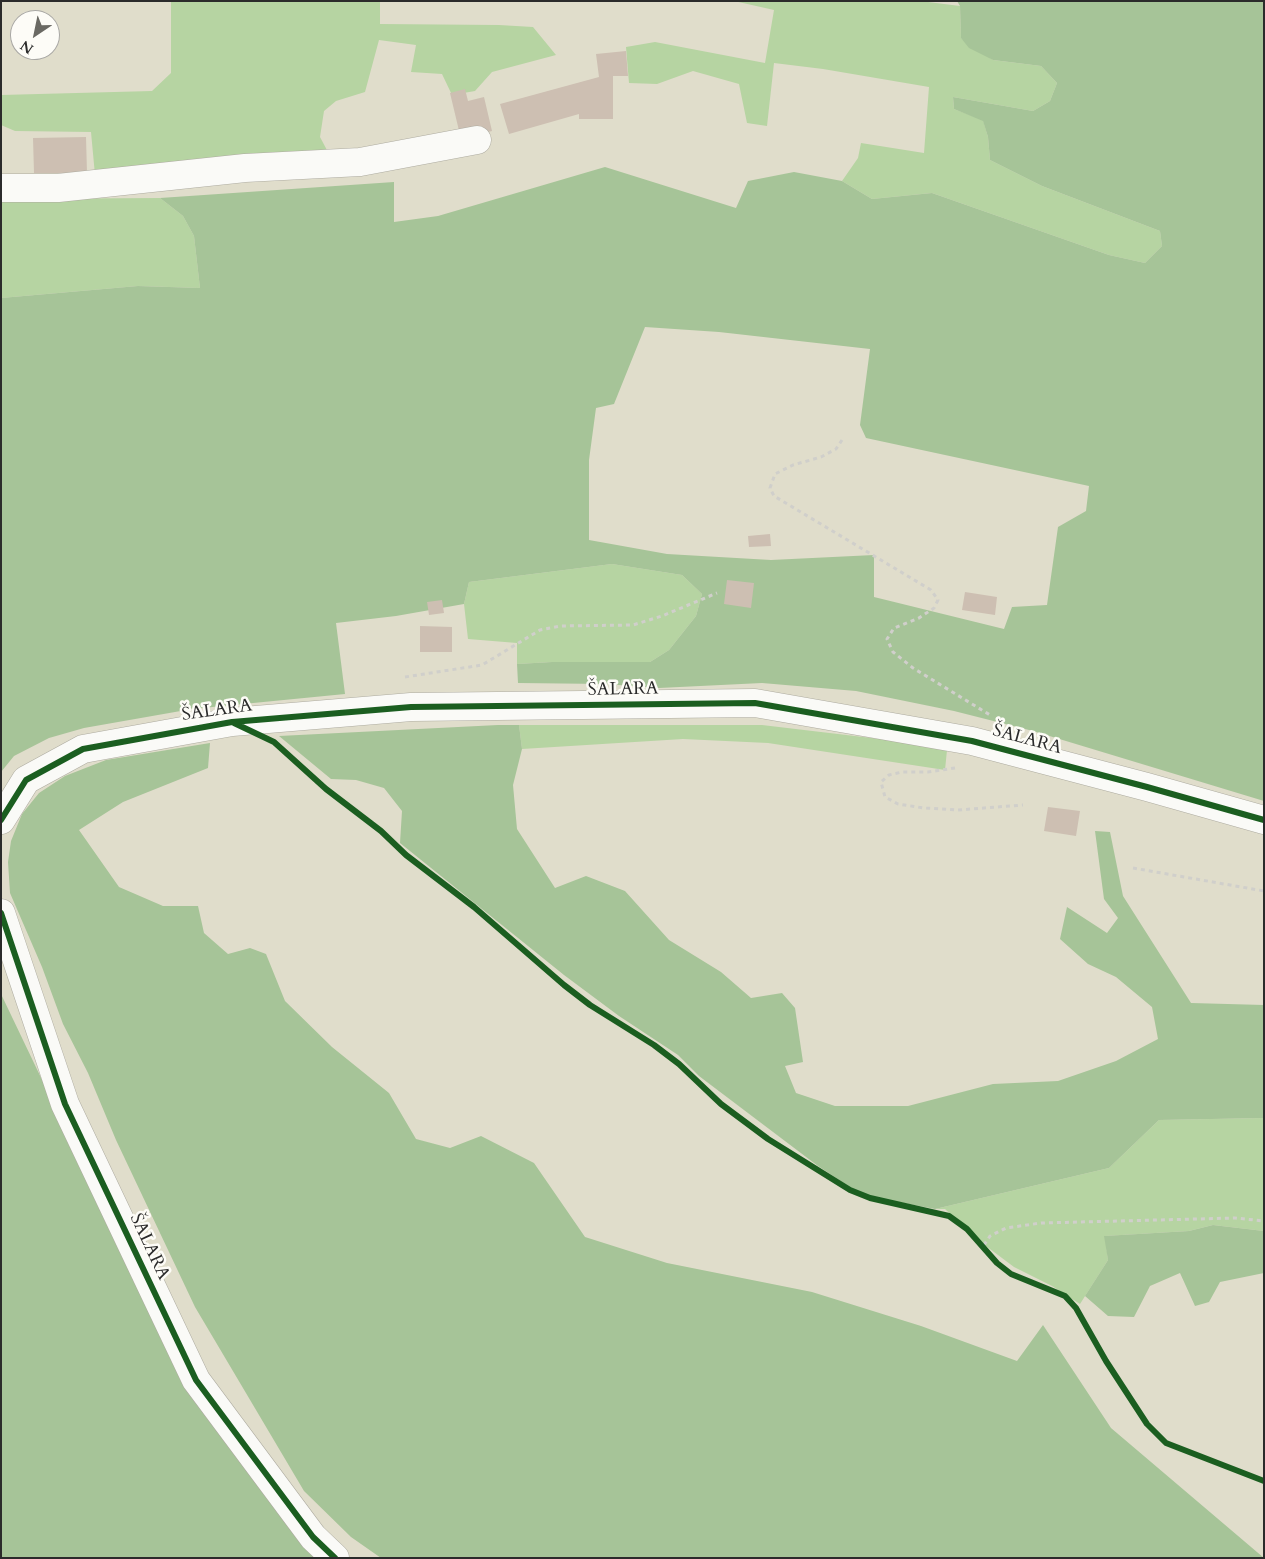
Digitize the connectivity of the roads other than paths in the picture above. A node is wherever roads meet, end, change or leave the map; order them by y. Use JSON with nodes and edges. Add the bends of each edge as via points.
{"nodes":[{"id":1,"x":477,"y":140,"type":"dead end"},
{"id":2,"x":1,"y":188,"type":"edge"},
{"id":3,"x":1,"y":820,"type":"edge"},
{"id":4,"x":1264,"y":820,"type":"edge"},
{"id":5,"x":1,"y":913,"type":"edge"},
{"id":6,"x":335,"y":1558,"type":"edge"}],
"edges":[{"from":1,"to":2,"type":"street","via":[[360,162],[245,168],[58,188]]},
{"from":3,"to":4,"type":"street","name":"ŠALARA","via":[[26,780],[83,749],[232,722],[411,707],[755,703],[972,741]]},
{"from":5,"to":6,"type":"street","name":"ŠALARA","via":[[64,1104],[196,1380],[313,1537]]}]}
